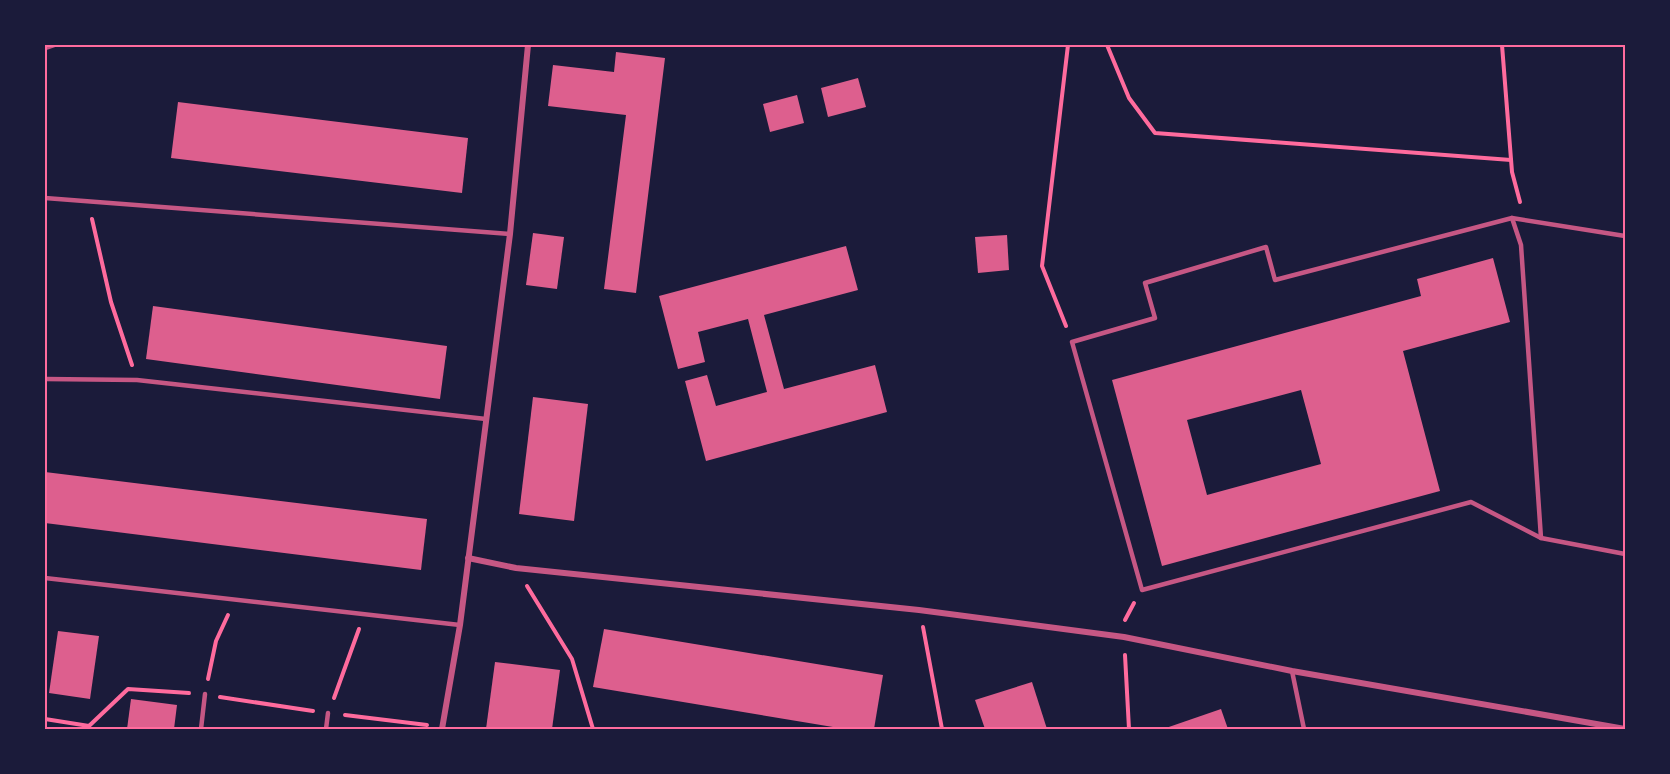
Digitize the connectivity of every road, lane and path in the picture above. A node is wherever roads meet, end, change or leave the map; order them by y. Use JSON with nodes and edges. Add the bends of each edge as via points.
{"nodes":[{"id":1,"x":54,"y":45,"type":"edge"},
{"id":2,"x":528,"y":45,"type":"edge"},
{"id":3,"x":1068,"y":45,"type":"edge"},
{"id":4,"x":1107,"y":45,"type":"edge"},
{"id":5,"x":1502,"y":45,"type":"edge"},
{"id":6,"x":45,"y":48,"type":"edge"},
{"id":7,"x":1511,"y":160,"type":"junction"},
{"id":8,"x":45,"y":198,"type":"edge"},
{"id":9,"x":88,"y":202,"type":"junction"},
{"id":10,"x":1512,"y":218,"type":"junction"},
{"id":11,"x":1524,"y":220,"type":"junction"},
{"id":12,"x":510,"y":234,"type":"junction"},
{"id":13,"x":1625,"y":236,"type":"edge"},
{"id":14,"x":1072,"y":342,"type":"junction"},
{"id":15,"x":45,"y":379,"type":"edge"},
{"id":16,"x":137,"y":380,"type":"junction"},
{"id":17,"x":486,"y":418,"type":"junction"},
{"id":18,"x":1541,"y":538,"type":"junction"},
{"id":19,"x":1625,"y":554,"type":"edge"},
{"id":20,"x":468,"y":558,"type":"junction"},
{"id":21,"x":516,"y":568,"type":"junction"},
{"id":22,"x":45,"y":578,"type":"edge"},
{"id":23,"x":235,"y":600,"type":"junction"},
{"id":24,"x":920,"y":610,"type":"junction"},
{"id":25,"x":365,"y":614,"type":"junction"},
{"id":26,"x":460,"y":625,"type":"junction"},
{"id":27,"x":1292,"y":672,"type":"junction"},
{"id":28,"x":205,"y":694,"type":"junction"},
{"id":29,"x":328,"y":713,"type":"junction"},
{"id":30,"x":45,"y":719,"type":"edge"},
{"id":31,"x":442,"y":728,"type":"edge"},
{"id":32,"x":201,"y":729,"type":"edge"},
{"id":33,"x":326,"y":729,"type":"edge"},
{"id":34,"x":593,"y":729,"type":"edge"},
{"id":35,"x":942,"y":729,"type":"edge"},
{"id":36,"x":1304,"y":729,"type":"edge"},
{"id":37,"x":1625,"y":729,"type":"edge"}],
"edges":[{"from":1,"to":6,"type":"lane"},
{"from":2,"to":12,"type":"street"},
{"from":3,"to":14,"type":"path","via":[[1042,266]]},
{"from":4,"to":7,"type":"path","via":[[1129,98],[1155,133]]},
{"from":5,"to":7,"type":"path"},
{"from":7,"to":11,"type":"path"},
{"from":8,"to":9,"type":"lane"},
{"from":9,"to":12,"type":"lane"},
{"from":9,"to":16,"type":"path","via":[[111,302]]},
{"from":10,"to":11,"type":"lane"},
{"from":10,"to":14,"type":"lane","via":[[1275,280],[1266,247],[1145,283],[1155,318]]},
{"from":10,"to":18,"type":"lane","via":[[1521,245]]},
{"from":11,"to":13,"type":"lane"},
{"from":12,"to":17,"type":"street"},
{"from":14,"to":18,"type":"lane","via":[[1142,590],[1471,502]]},
{"from":15,"to":16,"type":"lane"},
{"from":16,"to":17,"type":"lane"},
{"from":17,"to":20,"type":"street"},
{"from":18,"to":19,"type":"lane"},
{"from":20,"to":21,"type":"street"},
{"from":20,"to":26,"type":"street"},
{"from":21,"to":24,"type":"street"},
{"from":21,"to":34,"type":"path","via":[[572,659]]},
{"from":22,"to":23,"type":"lane"},
{"from":23,"to":25,"type":"lane"},
{"from":23,"to":28,"type":"path","via":[[216,640]]},
{"from":24,"to":27,"type":"street","via":[[1124,637]]},
{"from":24,"to":35,"type":"path"},
{"from":25,"to":26,"type":"lane"},
{"from":25,"to":29,"type":"path"},
{"from":26,"to":31,"type":"street"},
{"from":27,"to":36,"type":"lane"},
{"from":27,"to":37,"type":"street"},
{"from":28,"to":29,"type":"path"},
{"from":28,"to":30,"type":"path","via":[[128,689],[89,726]]},
{"from":28,"to":32,"type":"lane"},
{"from":29,"to":31,"type":"path"},
{"from":29,"to":33,"type":"lane"}]}
